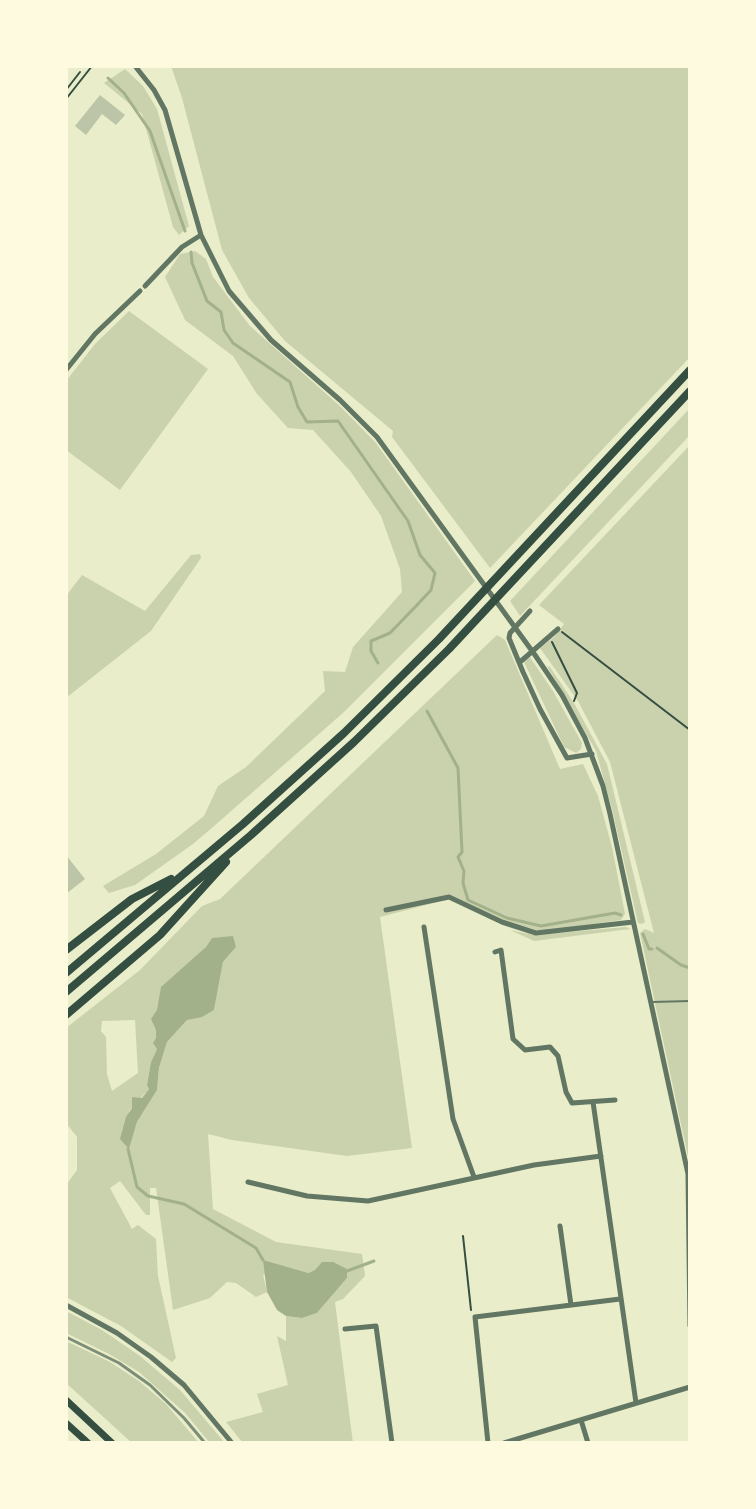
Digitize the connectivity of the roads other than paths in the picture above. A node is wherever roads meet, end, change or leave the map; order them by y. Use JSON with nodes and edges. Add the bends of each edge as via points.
{"nodes":[{"id":1,"x":135,"y":66,"type":"edge"},
{"id":2,"x":201,"y":235,"type":"junction"},
{"id":3,"x":66,"y":370,"type":"edge"},
{"id":4,"x":690,"y":370,"type":"edge"},
{"id":5,"x":690,"y":391,"type":"edge"},
{"id":6,"x":530,"y":611,"type":"dead end"},
{"id":7,"x":558,"y":629,"type":"road end"},
{"id":8,"x":520,"y":662,"type":"junction"},
{"id":9,"x":592,"y":754,"type":"junction"},
{"id":10,"x":251,"y":835,"type":"junction"},
{"id":11,"x":186,"y":871,"type":"junction"},
{"id":12,"x":386,"y":910,"type":"dead end"},
{"id":13,"x":633,"y":922,"type":"junction"},
{"id":14,"x":424,"y":927,"type":"dead end"},
{"id":15,"x":66,"y":950,"type":"edge"},
{"id":16,"x":495,"y":952,"type":"dead end"},
{"id":17,"x":66,"y":973,"type":"edge"},
{"id":18,"x":66,"y":992,"type":"edge"},
{"id":19,"x":690,"y":1001,"type":"edge"},
{"id":20,"x":651,"y":1002,"type":"junction"},
{"id":21,"x":66,"y":1015,"type":"edge"},
{"id":22,"x":615,"y":1100,"type":"dead end"},
{"id":23,"x":593,"y":1102,"type":"junction"},
{"id":24,"x":601,"y":1156,"type":"junction"},
{"id":25,"x":474,"y":1177,"type":"junction"},
{"id":26,"x":248,"y":1182,"type":"dead end"},
{"id":27,"x":560,"y":1226,"type":"dead end"},
{"id":28,"x":620,"y":1299,"type":"junction"},
{"id":29,"x":66,"y":1305,"type":"edge"},
{"id":30,"x":571,"y":1305,"type":"junction"},
{"id":31,"x":690,"y":1326,"type":"edge"},
{"id":32,"x":345,"y":1329,"type":"dead end"},
{"id":33,"x":690,"y":1387,"type":"edge"},
{"id":34,"x":66,"y":1400,"type":"edge"},
{"id":35,"x":636,"y":1403,"type":"junction"},
{"id":36,"x":581,"y":1420,"type":"junction"},
{"id":37,"x":66,"y":1423,"type":"edge"},
{"id":38,"x":88,"y":1443,"type":"edge"},
{"id":39,"x":112,"y":1443,"type":"edge"},
{"id":40,"x":232,"y":1443,"type":"edge"},
{"id":41,"x":392,"y":1443,"type":"edge"},
{"id":42,"x":488,"y":1443,"type":"edge"},
{"id":43,"x":504,"y":1443,"type":"edge"},
{"id":44,"x":588,"y":1443,"type":"edge"}],
"edges":[{"from":1,"to":2,"type":"street","via":[[165,110]]},
{"from":2,"to":3,"type":"street","via":[[182,247]]},
{"from":2,"to":9,"type":"street","via":[[241,307],[377,437],[535,655]]},
{"from":4,"to":11,"type":"highway","via":[[439,639],[344,733]]},
{"from":5,"to":10,"type":"highway","via":[[449,649]]},
{"from":6,"to":8,"type":"street","via":[[509,638]]},
{"from":7,"to":8,"type":"street"},
{"from":8,"to":9,"type":"street","via":[[567,758]]},
{"from":9,"to":13,"type":"street"},
{"from":10,"to":18,"type":"highway"},
{"from":10,"to":21,"type":"highway","via":[[160,935]]},
{"from":11,"to":15,"type":"highway","via":[[132,899]]},
{"from":11,"to":17,"type":"highway"},
{"from":12,"to":13,"type":"street","via":[[449,897],[536,933]]},
{"from":13,"to":20,"type":"street"},
{"from":14,"to":25,"type":"street","via":[[453,1119]]},
{"from":16,"to":23,"type":"street","via":[[501,950],[513,1039],[525,1050],[550,1047],[558,1056],[569,1100]]},
{"from":19,"to":20,"type":"lane"},
{"from":20,"to":31,"type":"street","via":[[688,1174]]},
{"from":22,"to":23,"type":"street"},
{"from":23,"to":24,"type":"street"},
{"from":24,"to":25,"type":"street"},
{"from":24,"to":28,"type":"street"},
{"from":25,"to":26,"type":"street","via":[[368,1201],[307,1196]]},
{"from":27,"to":30,"type":"street"},
{"from":28,"to":30,"type":"street"},
{"from":28,"to":35,"type":"street"},
{"from":29,"to":40,"type":"street","via":[[151,1357],[184,1385]]},
{"from":30,"to":42,"type":"street","via":[[475,1317]]},
{"from":32,"to":41,"type":"street","via":[[376,1326]]},
{"from":33,"to":35,"type":"street"},
{"from":34,"to":39,"type":"main road"},
{"from":35,"to":36,"type":"street"},
{"from":36,"to":43,"type":"street"},
{"from":36,"to":44,"type":"street"},
{"from":37,"to":38,"type":"main road"}]}
